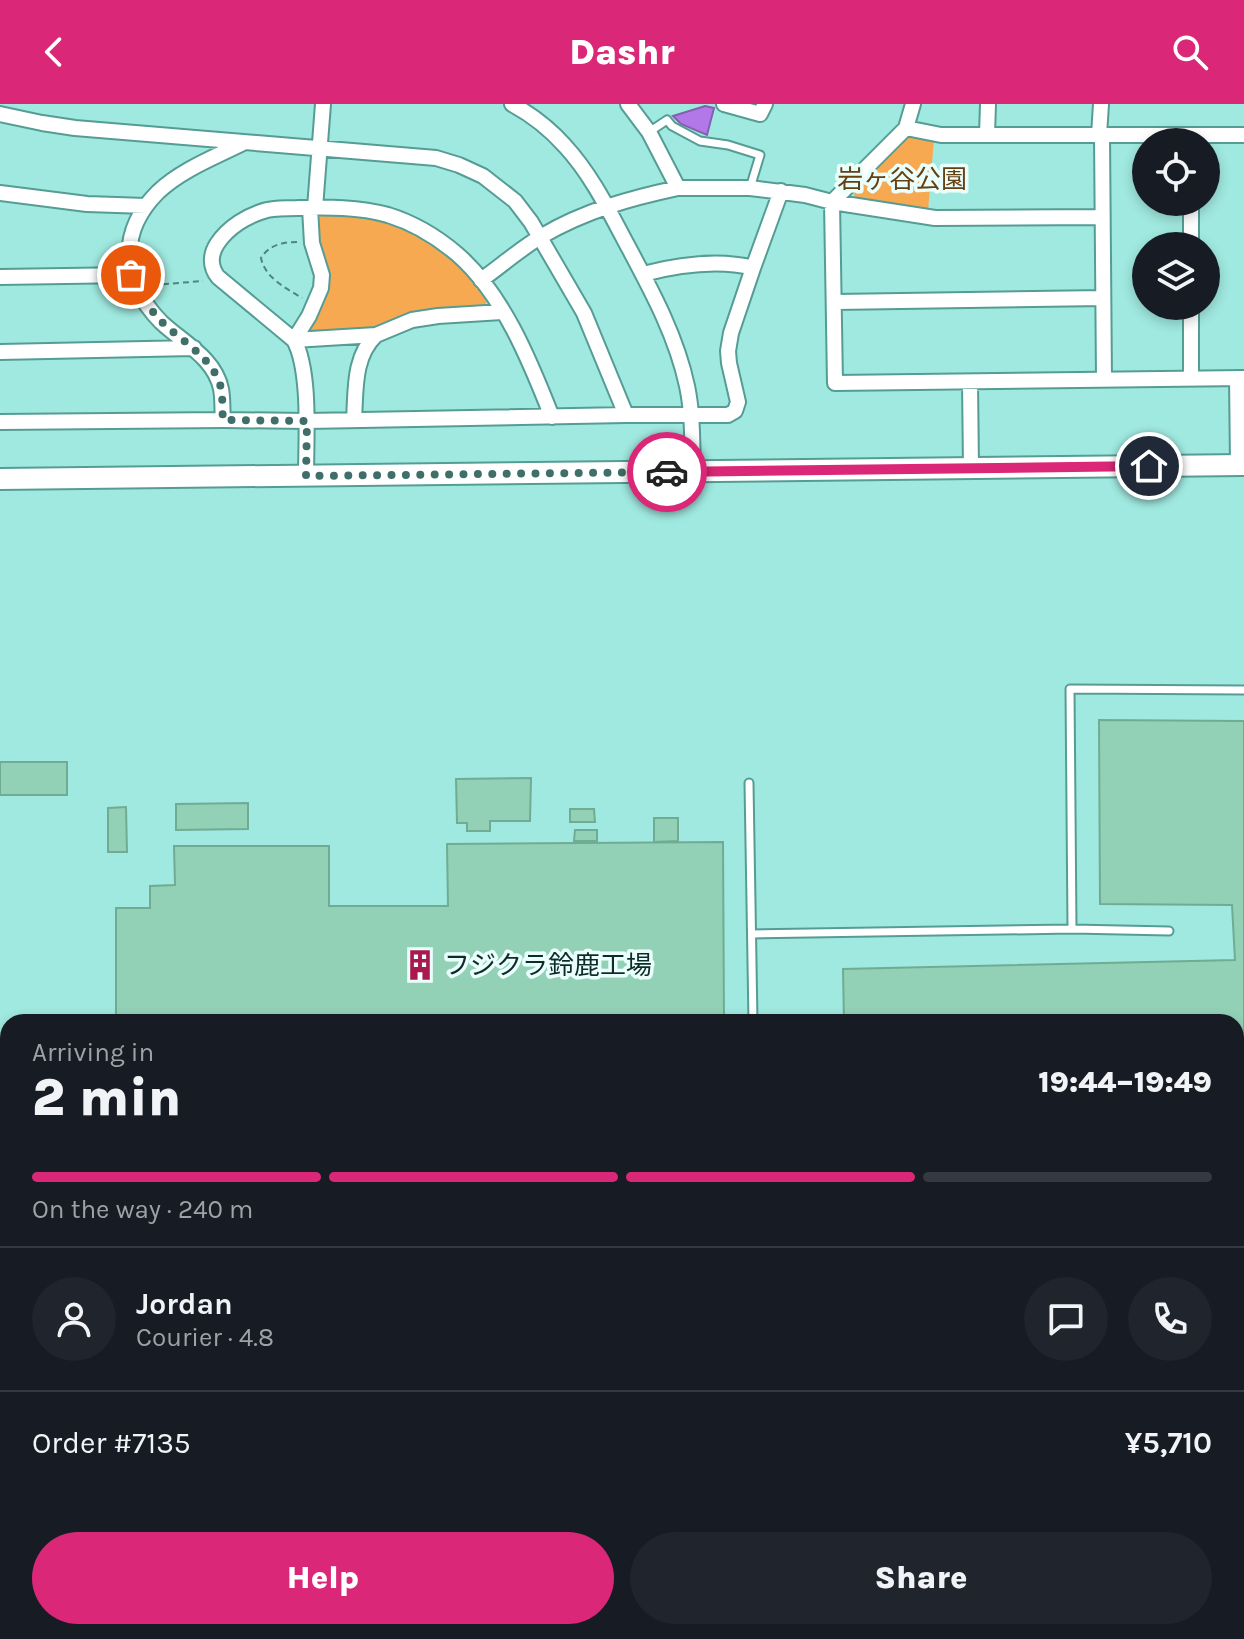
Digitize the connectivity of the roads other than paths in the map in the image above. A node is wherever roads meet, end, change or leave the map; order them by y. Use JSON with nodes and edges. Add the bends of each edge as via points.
{"nodes":[{"id":1,"x":323,"y":104,"type":"edge"},
{"id":2,"x":628,"y":104,"type":"edge"},
{"id":3,"x":724,"y":104,"type":"edge"},
{"id":4,"x":765,"y":104,"type":"edge"},
{"id":5,"x":913,"y":104,"type":"edge"},
{"id":6,"x":988,"y":104,"type":"edge"},
{"id":7,"x":1101,"y":104,"type":"edge"},
{"id":8,"x":518,"y":105,"type":"edge"},
{"id":9,"x":0,"y":114,"type":"edge"},
{"id":10,"x":906,"y":128,"type":"junction"},
{"id":11,"x":649,"y":132,"type":"junction"},
{"id":12,"x":987,"y":134,"type":"junction"},
{"id":13,"x":1100,"y":135,"type":"junction"},
{"id":14,"x":1244,"y":135,"type":"edge"},
{"id":15,"x":1132,"y":136,"type":"edge"},
{"id":16,"x":1220,"y":136,"type":"edge"},
{"id":17,"x":244,"y":143,"type":"junction"},
{"id":18,"x":318,"y":149,"type":"junction"},
{"id":19,"x":678,"y":188,"type":"junction"},
{"id":20,"x":750,"y":188,"type":"junction"},
{"id":21,"x":781,"y":191,"type":"junction"},
{"id":22,"x":0,"y":193,"type":"edge"},
{"id":23,"x":832,"y":202,"type":"junction"},
{"id":24,"x":146,"y":206,"type":"junction"},
{"id":25,"x":607,"y":207,"type":"junction"},
{"id":26,"x":312,"y":208,"type":"junction"},
{"id":27,"x":1102,"y":217,"type":"junction"},
{"id":28,"x":540,"y":237,"type":"junction"},
{"id":29,"x":753,"y":268,"type":"junction"},
{"id":30,"x":643,"y":274,"type":"junction"},
{"id":31,"x":0,"y":277,"type":"edge"},
{"id":32,"x":481,"y":280,"type":"junction"},
{"id":33,"x":134,"y":281,"type":"junction"},
{"id":34,"x":1103,"y":298,"type":"junction"},
{"id":35,"x":835,"y":302,"type":"junction"},
{"id":36,"x":502,"y":312,"type":"junction"},
{"id":37,"x":1191,"y":320,"type":"edge"},
{"id":38,"x":376,"y":335,"type":"junction"},
{"id":39,"x":294,"y":340,"type":"junction"},
{"id":40,"x":194,"y":348,"type":"junction"},
{"id":41,"x":0,"y":352,"type":"edge"},
{"id":42,"x":1240,"y":378,"type":"edge"},
{"id":43,"x":1191,"y":379,"type":"junction"},
{"id":44,"x":1104,"y":380,"type":"junction"},
{"id":45,"x":970,"y":382,"type":"junction"},
{"id":46,"x":626,"y":415,"type":"junction"},
{"id":47,"x":692,"y":415,"type":"junction"},
{"id":48,"x":552,"y":417,"type":"junction"},
{"id":49,"x":354,"y":419,"type":"junction"},
{"id":50,"x":223,"y":420,"type":"junction"},
{"id":51,"x":307,"y":421,"type":"junction"},
{"id":52,"x":0,"y":422,"type":"edge"},
{"id":53,"x":1241,"y":465,"type":"edge"},
{"id":54,"x":971,"y":468,"type":"junction"},
{"id":55,"x":693,"y":472,"type":"junction"},
{"id":56,"x":306,"y":476,"type":"junction"},
{"id":57,"x":0,"y":479,"type":"edge"},
{"id":58,"x":1244,"y":690,"type":"edge"},
{"id":59,"x":749,"y":783,"type":"dead end"},
{"id":60,"x":1072,"y":929,"type":"junction"},
{"id":61,"x":1169,"y":931,"type":"dead end"},
{"id":62,"x":752,"y":934,"type":"junction"},
{"id":63,"x":753,"y":1014,"type":"edge"}],
"edges":[{"from":1,"to":18,"type":"street"},
{"from":2,"to":11,"type":"street"},
{"from":3,"to":4,"type":"street","via":[[760,114]]},
{"from":5,"to":10,"type":"street"},
{"from":6,"to":12,"type":"street"},
{"from":7,"to":13,"type":"street"},
{"from":8,"to":25,"type":"street","via":[[566,146]]},
{"from":9,"to":17,"type":"street","via":[[75,128]]},
{"from":10,"to":12,"type":"street","via":[[941,135]]},
{"from":10,"to":23,"type":"street"},
{"from":11,"to":19,"type":"street"},
{"from":11,"to":20,"type":"lane","via":[[667,120],[700,141],[760,155]]},
{"from":12,"to":13,"type":"street"},
{"from":13,"to":15,"type":"street"},
{"from":13,"to":27,"type":"street"},
{"from":14,"to":16,"type":"street"},
{"from":17,"to":18,"type":"street"},
{"from":17,"to":24,"type":"street","via":[[179,176]]},
{"from":18,"to":26,"type":"street"},
{"from":18,"to":28,"type":"street","via":[[436,158],[459,165],[503,190]]},
{"from":19,"to":20,"type":"street"},
{"from":19,"to":25,"type":"street"},
{"from":20,"to":21,"type":"street"},
{"from":21,"to":23,"type":"street"},
{"from":21,"to":29,"type":"street"},
{"from":22,"to":24,"type":"street"},
{"from":23,"to":27,"type":"street","via":[[935,218]]},
{"from":23,"to":35,"type":"street"},
{"from":24,"to":33,"type":"street","via":[[133,233],[129,267]]},
{"from":25,"to":28,"type":"street"},
{"from":25,"to":30,"type":"street"},
{"from":26,"to":32,"type":"street","via":[[369,211],[404,221],[444,243]]},
{"from":26,"to":39,"type":"street","via":[[321,288]]},
{"from":26,"to":39,"type":"street","via":[[264,211],[238,223],[213,250],[218,277]]},
{"from":27,"to":34,"type":"street"},
{"from":28,"to":32,"type":"street"},
{"from":28,"to":46,"type":"street","via":[[584,313]]},
{"from":29,"to":30,"type":"street","via":[[714,264]]},
{"from":29,"to":47,"type":"street","via":[[728,351],[738,402],[735,411]]},
{"from":30,"to":47,"type":"street","via":[[670,331]]},
{"from":31,"to":33,"type":"street"},
{"from":32,"to":36,"type":"street"},
{"from":33,"to":40,"type":"street","via":[[162,322]]},
{"from":34,"to":35,"type":"street"},
{"from":34,"to":44,"type":"street"},
{"from":35,"to":45,"type":"street","via":[[835,383]]},
{"from":36,"to":38,"type":"street","via":[[412,320]]},
{"from":36,"to":48,"type":"street"},
{"from":37,"to":43,"type":"street"},
{"from":38,"to":39,"type":"street"},
{"from":38,"to":49,"type":"street","via":[[360,357]]},
{"from":39,"to":51,"type":"street","via":[[300,351]]},
{"from":40,"to":41,"type":"street"},
{"from":40,"to":50,"type":"street","via":[[221,388]]},
{"from":42,"to":43,"type":"street"},
{"from":42,"to":53,"type":"street"},
{"from":43,"to":44,"type":"street"},
{"from":44,"to":45,"type":"street"},
{"from":45,"to":54,"type":"street"},
{"from":46,"to":47,"type":"street"},
{"from":46,"to":48,"type":"street"},
{"from":47,"to":55,"type":"street"},
{"from":48,"to":49,"type":"street"},
{"from":49,"to":51,"type":"street"},
{"from":50,"to":51,"type":"street"},
{"from":50,"to":52,"type":"street"},
{"from":51,"to":56,"type":"street"},
{"from":53,"to":54,"type":"street"},
{"from":54,"to":55,"type":"street"},
{"from":55,"to":56,"type":"street"},
{"from":56,"to":57,"type":"street"},
{"from":58,"to":60,"type":"lane","via":[[1070,689]]},
{"from":59,"to":62,"type":"lane"},
{"from":60,"to":61,"type":"lane"},
{"from":60,"to":62,"type":"lane"},
{"from":62,"to":63,"type":"lane"}]}
